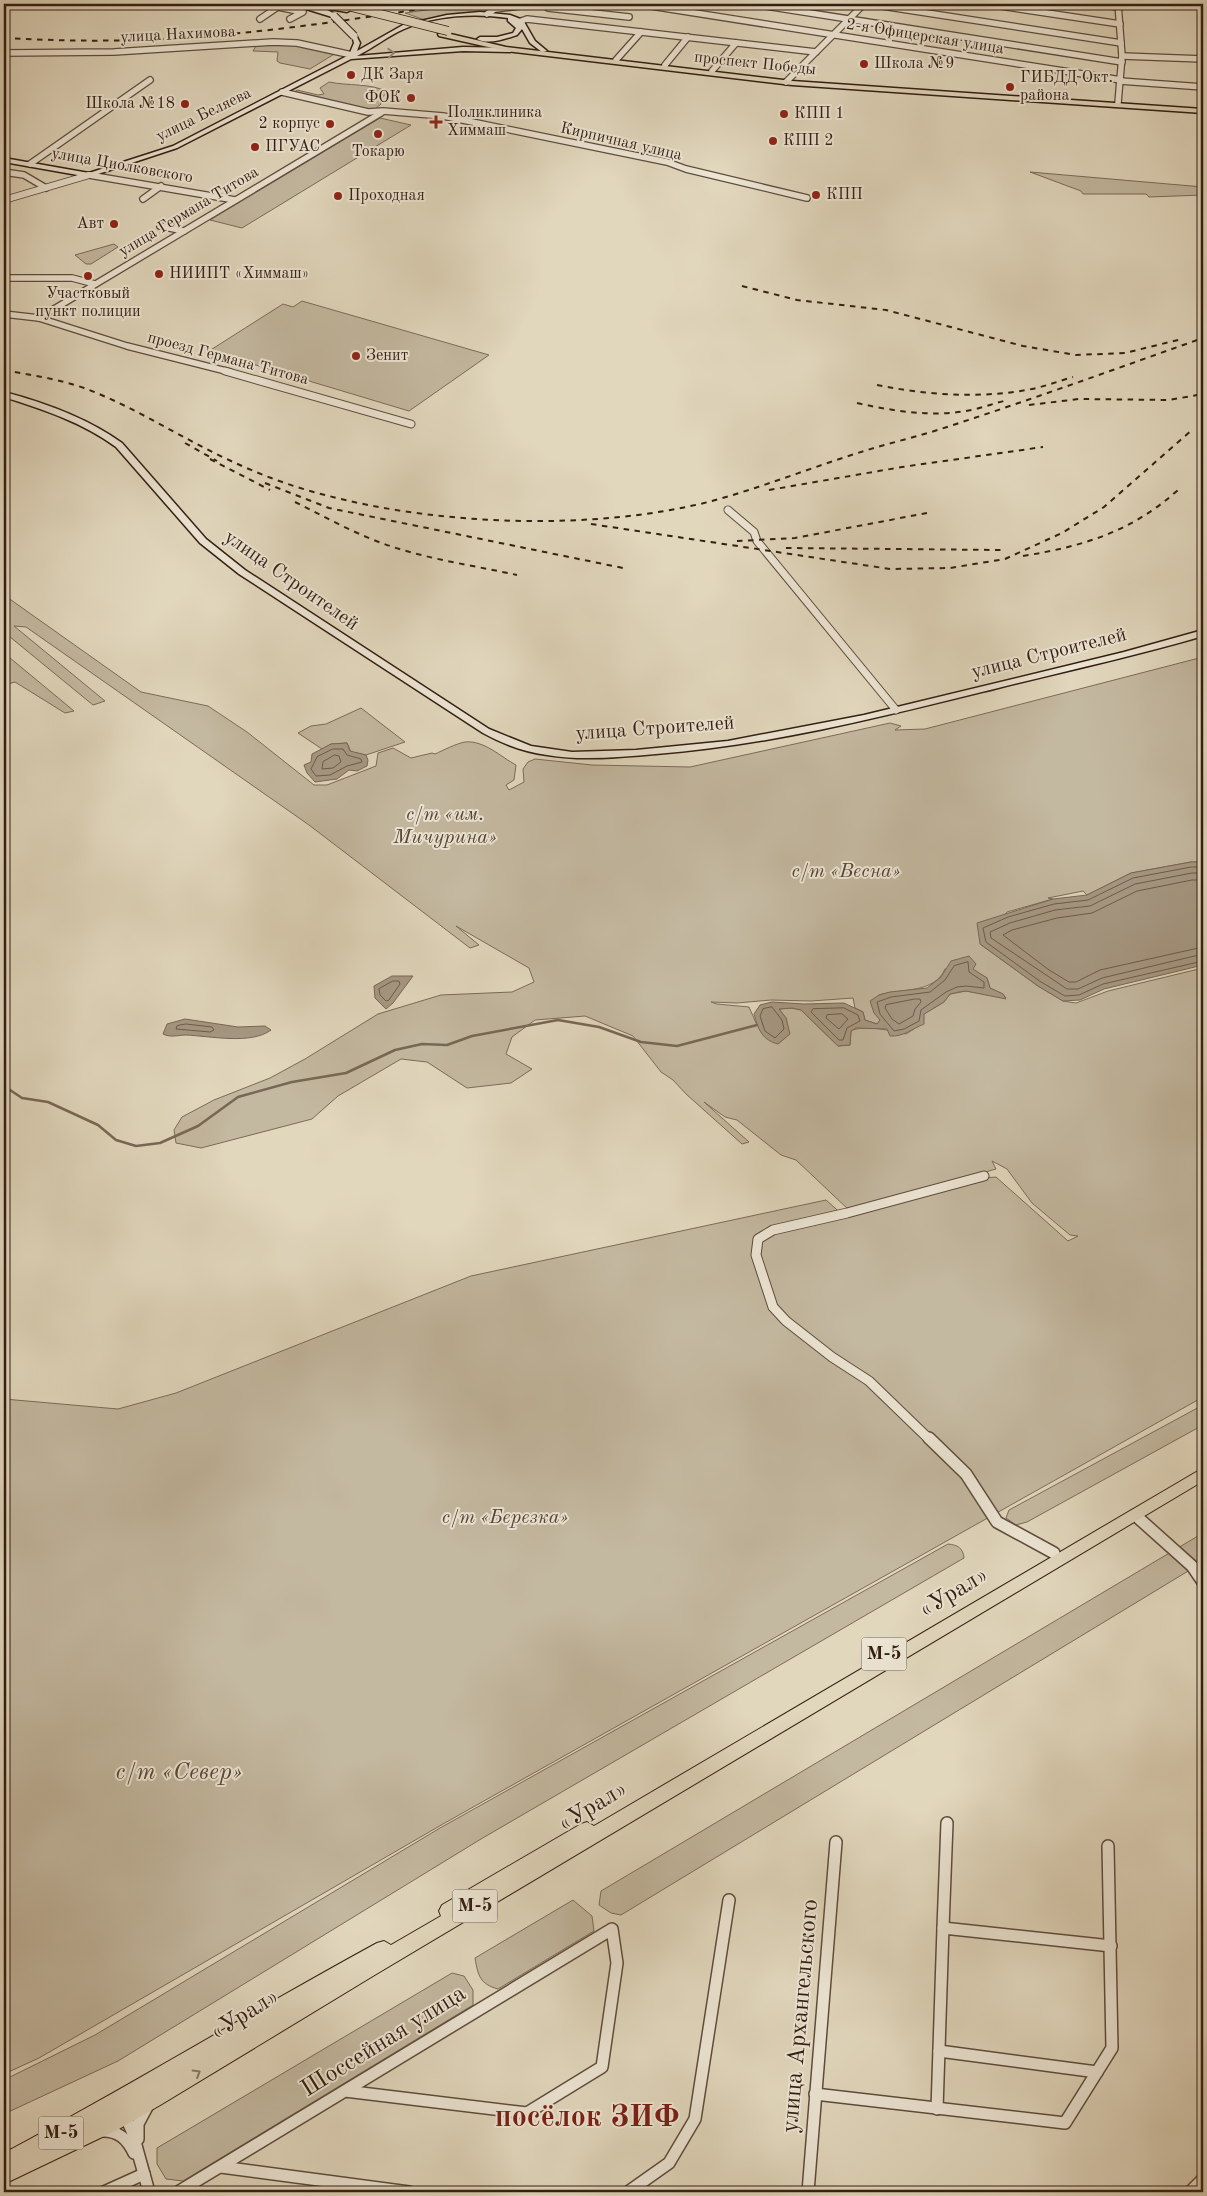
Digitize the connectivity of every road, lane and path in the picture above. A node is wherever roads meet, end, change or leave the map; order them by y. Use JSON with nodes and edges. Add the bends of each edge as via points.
{"nodes":[{"id":1,"x":293,"y":4,"type":"edge"},
{"id":2,"x":310,"y":4,"type":"edge"},
{"id":3,"x":330,"y":4,"type":"edge"},
{"id":4,"x":537,"y":4,"type":"edge"},
{"id":5,"x":542,"y":4,"type":"edge"},
{"id":6,"x":641,"y":4,"type":"edge"},
{"id":7,"x":752,"y":4,"type":"edge"},
{"id":8,"x":864,"y":4,"type":"edge"},
{"id":9,"x":869,"y":4,"type":"edge"},
{"id":10,"x":987,"y":4,"type":"edge"},
{"id":11,"x":1096,"y":4,"type":"edge"},
{"id":12,"x":1134,"y":4,"type":"edge"},
{"id":13,"x":280,"y":5,"type":"edge"},
{"id":14,"x":1118,"y":5,"type":"edge"},
{"id":15,"x":350,"y":9,"type":"junction"},
{"id":16,"x":487,"y":14,"type":"junction"},
{"id":17,"x":629,"y":17,"type":"junction"},
{"id":18,"x":260,"y":19,"type":"dead end"},
{"id":19,"x":290,"y":19,"type":"dead end"},
{"id":20,"x":848,"y":19,"type":"junction"},
{"id":21,"x":449,"y":20,"type":"junction"},
{"id":22,"x":521,"y":20,"type":"junction"},
{"id":23,"x":1120,"y":24,"type":"junction"},
{"id":24,"x":618,"y":29,"type":"junction"},
{"id":25,"x":445,"y":32,"type":"junction"},
{"id":26,"x":641,"y":32,"type":"junction"},
{"id":27,"x":832,"y":35,"type":"junction"},
{"id":28,"x":688,"y":37,"type":"junction"},
{"id":29,"x":480,"y":39,"type":"junction"},
{"id":30,"x":736,"y":43,"type":"junction"},
{"id":31,"x":1121,"y":43,"type":"junction"},
{"id":32,"x":518,"y":50,"type":"junction"},
{"id":33,"x":544,"y":51,"type":"junction"},
{"id":34,"x":816,"y":52,"type":"junction"},
{"id":35,"x":7,"y":53,"type":"edge"},
{"id":36,"x":352,"y":55,"type":"junction"},
{"id":37,"x":1122,"y":59,"type":"junction"},
{"id":38,"x":1203,"y":59,"type":"edge"},
{"id":39,"x":4,"y":60,"type":"edge"},
{"id":40,"x":343,"y":60,"type":"junction"},
{"id":41,"x":616,"y":60,"type":"junction"},
{"id":42,"x":665,"y":65,"type":"junction"},
{"id":43,"x":712,"y":71,"type":"junction"},
{"id":44,"x":150,"y":80,"type":"dead end"},
{"id":45,"x":787,"y":81,"type":"junction"},
{"id":46,"x":1121,"y":81,"type":"junction"},
{"id":47,"x":1203,"y":87,"type":"edge"},
{"id":48,"x":282,"y":92,"type":"junction"},
{"id":49,"x":1118,"y":103,"type":"junction"},
{"id":50,"x":1203,"y":109,"type":"edge"},
{"id":51,"x":383,"y":111,"type":"junction"},
{"id":52,"x":368,"y":112,"type":"junction"},
{"id":53,"x":370,"y":120,"type":"junction"},
{"id":54,"x":4,"y":160,"type":"edge"},
{"id":55,"x":30,"y":164,"type":"junction"},
{"id":56,"x":4,"y":172,"type":"edge"},
{"id":57,"x":89,"y":175,"type":"junction"},
{"id":58,"x":161,"y":186,"type":"junction"},
{"id":59,"x":46,"y":188,"type":"junction"},
{"id":60,"x":807,"y":198,"type":"dead end"},
{"id":61,"x":143,"y":199,"type":"dead end"},
{"id":62,"x":4,"y":200,"type":"edge"},
{"id":63,"x":235,"y":200,"type":"junction"},
{"id":64,"x":160,"y":226,"type":"dead end"},
{"id":65,"x":184,"y":231,"type":"junction"},
{"id":66,"x":4,"y":278,"type":"edge"},
{"id":67,"x":95,"y":284,"type":"junction"},
{"id":68,"x":4,"y":314,"type":"edge"},
{"id":69,"x":39,"y":318,"type":"junction"},
{"id":70,"x":4,"y":394,"type":"edge"},
{"id":71,"x":411,"y":424,"type":"dead end"},
{"id":72,"x":728,"y":510,"type":"dead end"},
{"id":73,"x":1203,"y":633,"type":"edge"},
{"id":74,"x":896,"y":710,"type":"junction"},
{"id":75,"x":984,"y":1176,"type":"dead end"},
{"id":76,"x":1203,"y":1465,"type":"edge"},
{"id":77,"x":1203,"y":1474,"type":"edge"},
{"id":78,"x":1135,"y":1515,"type":"junction"},
{"id":79,"x":1054,"y":1553,"type":"junction"},
{"id":80,"x":1203,"y":1582,"type":"edge"},
{"id":81,"x":947,"y":1823,"type":"dead end"},
{"id":82,"x":836,"y":1842,"type":"dead end"},
{"id":83,"x":1108,"y":1846,"type":"dead end"},
{"id":84,"x":728,"y":1900,"type":"dead end"},
{"id":85,"x":943,"y":1928,"type":"junction"},
{"id":86,"x":1111,"y":1946,"type":"junction"},
{"id":87,"x":939,"y":2051,"type":"junction"},
{"id":88,"x":1097,"y":2072,"type":"junction"},
{"id":89,"x":345,"y":2091,"type":"junction"},
{"id":90,"x":815,"y":2094,"type":"junction"},
{"id":91,"x":155,"y":2098,"type":"junction"},
{"id":92,"x":122,"y":2108,"type":"junction"},
{"id":93,"x":937,"y":2109,"type":"junction"},
{"id":94,"x":88,"y":2134,"type":"junction"},
{"id":95,"x":4,"y":2163,"type":"edge"},
{"id":96,"x":221,"y":2167,"type":"junction"},
{"id":97,"x":144,"y":2174,"type":"junction"},
{"id":98,"x":4,"y":2175,"type":"edge"},
{"id":99,"x":1203,"y":2180,"type":"edge"},
{"id":100,"x":104,"y":2192,"type":"edge"},
{"id":101,"x":149,"y":2192,"type":"edge"},
{"id":102,"x":178,"y":2192,"type":"edge"},
{"id":103,"x":409,"y":2192,"type":"edge"},
{"id":104,"x":628,"y":2192,"type":"edge"},
{"id":105,"x":808,"y":2192,"type":"edge"},
{"id":106,"x":1190,"y":2192,"type":"edge"}],
"edges":[{"from":1,"to":36,"type":"main road","bridge":true,"via":[[334,16],[354,36],[357,43]]},
{"from":2,"to":15,"type":"main road","name":"проспект Победы"},
{"from":3,"to":15,"type":"main road","name":"проспект Победы"},
{"from":4,"to":16,"type":"street"},
{"from":5,"to":17,"type":"street","via":[[548,8]]},
{"from":6,"to":17,"type":"street"},
{"from":6,"to":27,"type":"street","name":"2-я Офицерская улица"},
{"from":7,"to":20,"type":"street"},
{"from":8,"to":20,"type":"street"},
{"from":9,"to":31,"type":"street"},
{"from":10,"to":23,"type":"street"},
{"from":11,"to":14,"type":"street"},
{"from":12,"to":14,"type":"street"},
{"from":13,"to":18,"type":"street"},
{"from":13,"to":19,"type":"street","via":[[303,12]]},
{"from":14,"to":23,"type":"street"},
{"from":15,"to":25,"type":"main road","name":"проспект Победы"},
{"from":16,"to":21,"type":"main road"},
{"from":16,"to":22,"type":"main road"},
{"from":17,"to":24,"type":"street"},
{"from":20,"to":27,"type":"street"},
{"from":20,"to":37,"type":"street"},
{"from":21,"to":29,"type":"main road","via":[[498,17],[515,22],[519,28],[510,36]]},
{"from":21,"to":36,"type":"main road","name":"улица Беляева","via":[[409,29]]},
{"from":22,"to":24,"type":"street","via":[[527,18]]},
{"from":22,"to":33,"type":"main road","via":[[532,42]]},
{"from":23,"to":31,"type":"street"},
{"from":24,"to":26,"type":"street"},
{"from":25,"to":29,"type":"main road","name":"проспект Победы"},
{"from":25,"to":32,"type":"main road","name":"проспект Победы","via":[[480,44]]},
{"from":26,"to":28,"type":"street"},
{"from":26,"to":41,"type":"street"},
{"from":27,"to":34,"type":"street"},
{"from":27,"to":46,"type":"street","name":"2-я Офицерская улица"},
{"from":28,"to":30,"type":"street"},
{"from":28,"to":42,"type":"street"},
{"from":29,"to":33,"type":"main road","name":"проспект Победы"},
{"from":30,"to":34,"type":"street"},
{"from":30,"to":43,"type":"street"},
{"from":31,"to":37,"type":"street"},
{"from":40,"to":32,"type":"main road","one_way":true,"via":[[376,54],[463,49]]},
{"from":32,"to":45,"type":"main road","name":"проспект Победы"},
{"from":33,"to":41,"type":"main road","name":"проспект Победы"},
{"from":34,"to":45,"type":"street"},
{"from":35,"to":36,"type":"street","name":"улица Нахимова","via":[[164,50],[273,42],[297,43]]},
{"from":35,"to":39,"type":"street"},
{"from":36,"to":40,"type":"main road","name":"улица Беляева"},
{"from":37,"to":38,"type":"street"},
{"from":37,"to":46,"type":"street"},
{"from":40,"to":48,"type":"main road","name":"улица Беляева"},
{"from":41,"to":42,"type":"main road","name":"проспект Победы"},
{"from":42,"to":43,"type":"main road","name":"проспект Победы"},
{"from":43,"to":45,"type":"main road","name":"проспект Победы"},
{"from":44,"to":55,"type":"street"},
{"from":45,"to":49,"type":"main road","name":"проспект Победы"},
{"from":45,"to":50,"type":"main road","name":"проспект Победы"},
{"from":46,"to":47,"type":"street","name":"2-я Офицерская улица"},
{"from":46,"to":49,"type":"street"},
{"from":48,"to":52,"type":"street","name":"Кирпичная улица"},
{"from":48,"to":57,"type":"main road","name":"улица Беляева","via":[[175,147]]},
{"from":49,"to":50,"type":"main road","name":"проспект Победы"},
{"from":51,"to":52,"type":"street","name":"Кирпичная улица"},
{"from":51,"to":53,"type":"street","name":"улица Германа Титова"},
{"from":51,"to":60,"type":"street","name":"Кирпичная улица","via":[[443,116],[667,162]]},
{"from":52,"to":53,"type":"street"},
{"from":53,"to":63,"type":"street","name":"улица Германа Титова"},
{"from":54,"to":55,"type":"main road","name":"улица Циолковского"},
{"from":55,"to":57,"type":"main road","name":"улица Циолковского"},
{"from":56,"to":59,"type":"street","via":[[24,175]]},
{"from":57,"to":58,"type":"street","name":"улица Циолковского"},
{"from":57,"to":59,"type":"street","name":"улица Беляева"},
{"from":58,"to":61,"type":"street"},
{"from":58,"to":63,"type":"street","name":"улица Циолковского"},
{"from":59,"to":62,"type":"street","name":"улица Беляева"},
{"from":63,"to":65,"type":"street","name":"улица Германа Титова"},
{"from":64,"to":65,"type":"street"},
{"from":65,"to":67,"type":"street","name":"улица Германа Титова"},
{"from":66,"to":67,"type":"street","via":[[72,278]]},
{"from":67,"to":69,"type":"street","name":"улица Германа Титова"},
{"from":68,"to":69,"type":"street"},
{"from":69,"to":71,"type":"street","name":"проезд Германа Титова","via":[[127,346],[246,376]]},
{"from":70,"to":74,"type":"main road","name":"улица Строителей","via":[[54,411],[110,437],[203,541],[242,572],[486,731],[508,742],[536,751],[602,755],[678,750],[783,735]]},
{"from":72,"to":74,"type":"street","via":[[754,532],[759,544]]},
{"from":73,"to":74,"type":"main road","name":"улица Строителей"},
{"from":75,"to":79,"type":"street","via":[[773,1230],[758,1239],[756,1255],[773,1307],[786,1321],[869,1381],[946,1453],[966,1474],[997,1522]]},
{"from":76,"to":79,"type":"highway","name":"«Урал»","number":"М-5"},
{"from":77,"to":78,"type":"highway","name":"«Урал»","number":"М-5"},
{"from":78,"to":80,"type":"street","via":[[1192,1566]]},
{"from":91,"to":78,"type":"highway","name":"«Урал»","number":"М-5","one_way":true},
{"from":79,"to":92,"type":"highway","name":"«Урал»","number":"М-5","via":[[393,1944],[303,1993]]},
{"from":81,"to":85,"type":"street"},
{"from":82,"to":90,"type":"street","name":"улица Архангельского"},
{"from":83,"to":86,"type":"street"},
{"from":84,"to":104,"type":"street","via":[[695,2119],[669,2163]]},
{"from":85,"to":86,"type":"street"},
{"from":85,"to":87,"type":"street"},
{"from":86,"to":88,"type":"street","via":[[1112,2048]]},
{"from":87,"to":88,"type":"street"},
{"from":87,"to":93,"type":"street"},
{"from":88,"to":93,"type":"street","via":[[1065,2123]]},
{"from":89,"to":89,"type":"street","name":"Шоссейная улица","via":[[527,2112],[602,2067],[618,1963],[612,1929]]},
{"from":89,"to":96,"type":"street","name":"Шоссейная улица"},
{"from":90,"to":93,"type":"street"},
{"from":90,"to":105,"type":"street","name":"улица Архангельского"},
{"from":91,"to":92,"type":"highway","name":"«Урал»","number":"М-5"},
{"from":91,"to":97,"type":"street","via":[[142,2115],[138,2128]]},
{"from":92,"to":94,"type":"highway","name":"«Урал»","number":"М-5"},
{"from":92,"to":95,"type":"highway","name":"«Урал»","number":"М-5"},
{"from":92,"to":97,"type":"street"},
{"from":94,"to":97,"type":"street","via":[[111,2131],[125,2137]]},
{"from":94,"to":98,"type":"highway","name":"«Урал»","number":"М-5"},
{"from":96,"to":102,"type":"street","name":"Шоссейная улица"},
{"from":96,"to":103,"type":"street"},
{"from":97,"to":100,"type":"street"},
{"from":97,"to":101,"type":"street"},
{"from":99,"to":106,"type":"street"}]}
